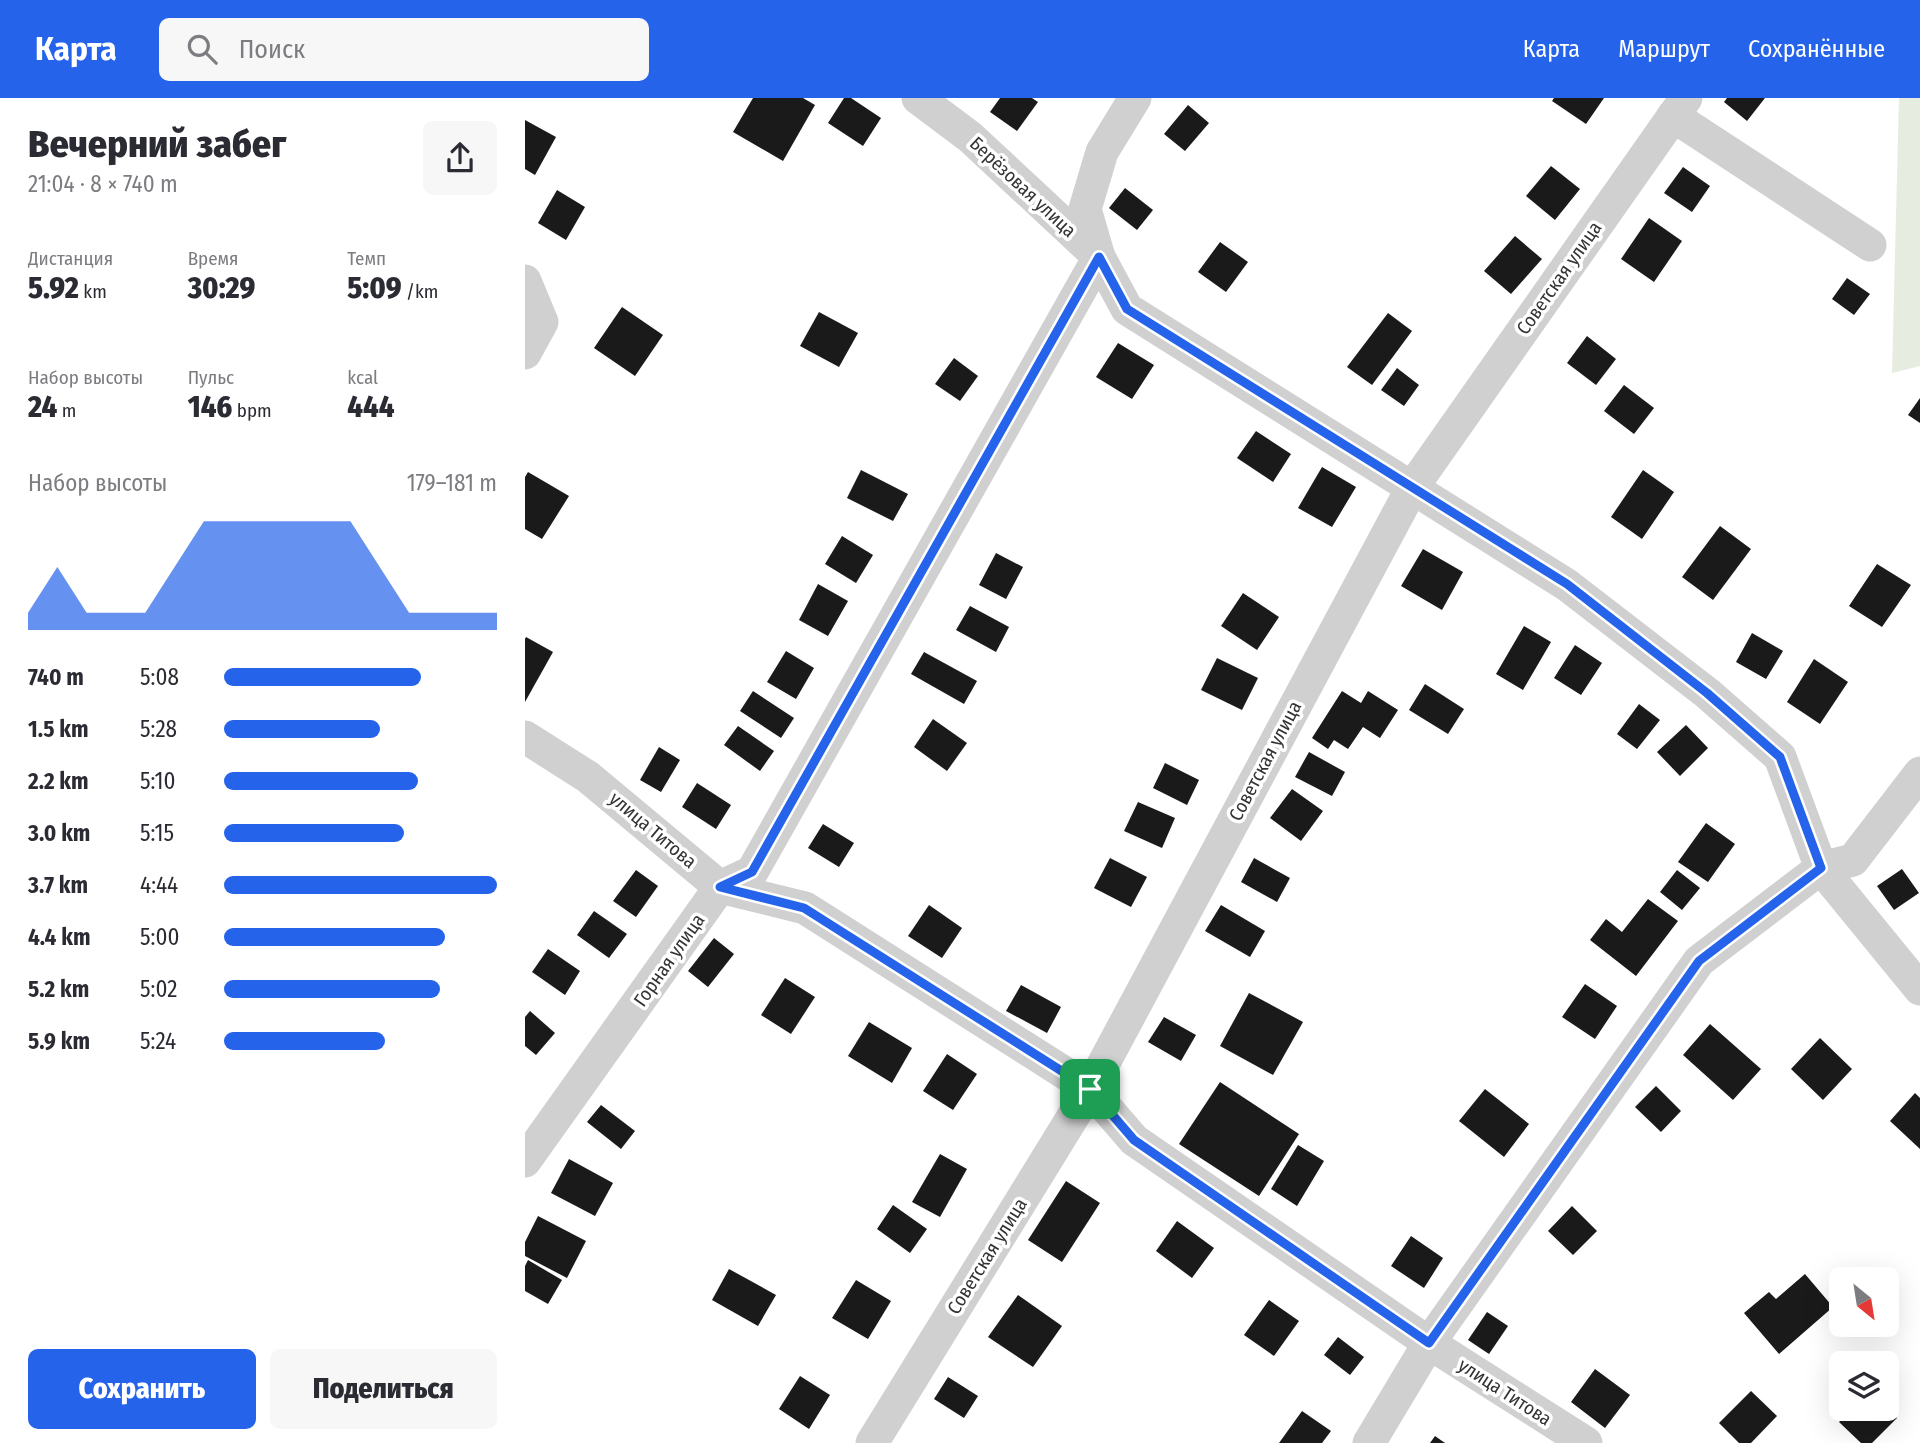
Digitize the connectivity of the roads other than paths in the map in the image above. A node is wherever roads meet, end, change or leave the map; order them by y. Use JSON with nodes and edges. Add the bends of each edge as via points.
{"nodes":[{"id":1,"x":918,"y":98,"type":"edge"},
{"id":2,"x":1135,"y":98,"type":"edge"},
{"id":3,"x":1679,"y":107,"type":"edge"},
{"id":4,"x":1870,"y":245,"type":"dead end"},
{"id":5,"x":1099,"y":257,"type":"junction"},
{"id":6,"x":525,"y":281,"type":"edge"},
{"id":7,"x":525,"y":353,"type":"edge"},
{"id":8,"x":1412,"y":488,"type":"junction"},
{"id":9,"x":525,"y":737,"type":"edge"},
{"id":10,"x":1920,"y":773,"type":"edge"},
{"id":11,"x":1821,"y":868,"type":"junction"},
{"id":12,"x":720,"y":887,"type":"junction"},
{"id":13,"x":1920,"y":989,"type":"edge"},
{"id":14,"x":1090,"y":1089,"type":"junction"},
{"id":15,"x":525,"y":1161,"type":"edge"},
{"id":16,"x":1429,"y":1343,"type":"junction"},
{"id":17,"x":872,"y":1443,"type":"edge"},
{"id":18,"x":1369,"y":1443,"type":"edge"},
{"id":19,"x":1586,"y":1443,"type":"edge"}],
"edges":[{"from":1,"to":5,"type":"street","name":"Берёзовая улица","via":[[970,136]]},
{"from":2,"to":5,"type":"street","via":[[1102,152],[1086,209]]},
{"from":3,"to":4,"type":"street"},
{"from":3,"to":8,"type":"street","name":"Советская улица"},
{"from":5,"to":8,"type":"street","name":"Берёзовая улица","via":[[1127,309]]},
{"from":5,"to":12,"type":"street","name":"Горная улица","via":[[752,872]]},
{"from":6,"to":7,"type":"street","via":[[542,322]]},
{"from":8,"to":11,"type":"street","name":"Берёзовая улица","via":[[1567,584],[1707,693],[1780,757]]},
{"from":8,"to":14,"type":"street","name":"Советская улица"},
{"from":9,"to":12,"type":"street","name":"улица Титова","via":[[589,777]]},
{"from":10,"to":11,"type":"street","via":[[1853,860]]},
{"from":11,"to":13,"type":"street","name":"Берёзовая улица"},
{"from":11,"to":16,"type":"street","via":[[1699,961]]},
{"from":12,"to":14,"type":"street","name":"улица Титова","via":[[804,908]]},
{"from":12,"to":15,"type":"street","name":"Горная улица"},
{"from":14,"to":16,"type":"street","name":"улица Титова","via":[[1134,1140]]},
{"from":14,"to":17,"type":"street","name":"Советская улица"},
{"from":16,"to":18,"type":"street"},
{"from":16,"to":19,"type":"street","name":"улица Титова"}]}
